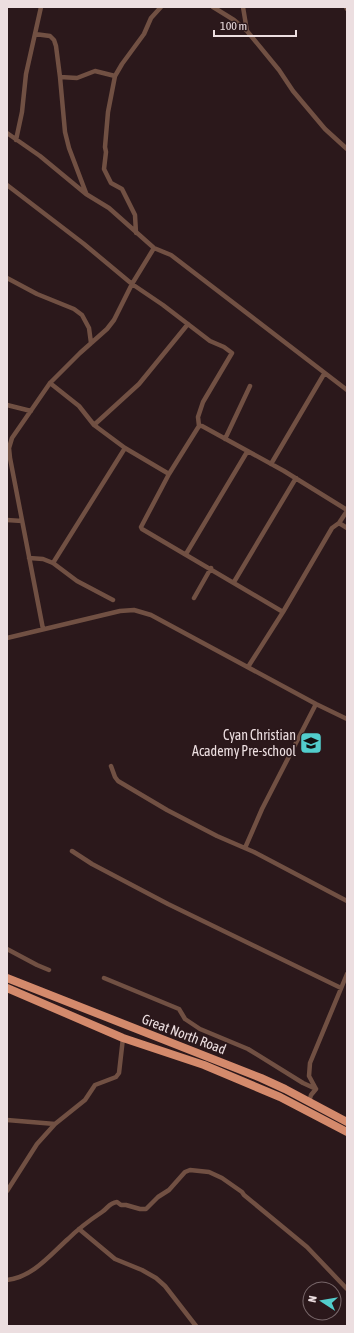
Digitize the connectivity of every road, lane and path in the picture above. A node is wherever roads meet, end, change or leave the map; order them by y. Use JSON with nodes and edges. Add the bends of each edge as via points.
{"nodes":[{"id":1,"x":41,"y":7,"type":"edge"},
{"id":2,"x":161,"y":7,"type":"edge"},
{"id":3,"x":213,"y":7,"type":"edge"},
{"id":4,"x":243,"y":7,"type":"edge"},
{"id":5,"x":247,"y":31,"type":"junction"},
{"id":6,"x":34,"y":34,"type":"junction"},
{"id":7,"x":115,"y":76,"type":"junction"},
{"id":8,"x":60,"y":77,"type":"junction"},
{"id":9,"x":7,"y":133,"type":"edge"},
{"id":10,"x":16,"y":140,"type":"junction"},
{"id":11,"x":347,"y":149,"type":"edge"},
{"id":12,"x":7,"y":185,"type":"edge"},
{"id":13,"x":86,"y":194,"type":"junction"},
{"id":14,"x":136,"y":233,"type":"junction"},
{"id":15,"x":154,"y":248,"type":"junction"},
{"id":16,"x":7,"y":278,"type":"edge"},
{"id":17,"x":132,"y":284,"type":"junction"},
{"id":18,"x":188,"y":324,"type":"junction"},
{"id":19,"x":91,"y":343,"type":"junction"},
{"id":20,"x":324,"y":374,"type":"junction"},
{"id":21,"x":50,"y":383,"type":"junction"},
{"id":22,"x":250,"y":386,"type":"dead end"},
{"id":23,"x":347,"y":390,"type":"edge"},
{"id":24,"x":7,"y":405,"type":"edge"},
{"id":25,"x":32,"y":411,"type":"junction"},
{"id":26,"x":94,"y":425,"type":"junction"},
{"id":27,"x":199,"y":426,"type":"junction"},
{"id":28,"x":9,"y":438,"type":"edge"},
{"id":29,"x":225,"y":439,"type":"junction"},
{"id":30,"x":125,"y":448,"type":"junction"},
{"id":31,"x":247,"y":452,"type":"junction"},
{"id":32,"x":271,"y":464,"type":"junction"},
{"id":33,"x":169,"y":474,"type":"junction"},
{"id":34,"x":296,"y":478,"type":"junction"},
{"id":35,"x":347,"y":510,"type":"edge"},
{"id":36,"x":7,"y":520,"type":"edge"},
{"id":37,"x":22,"y":520,"type":"junction"},
{"id":38,"x":339,"y":523,"type":"junction"},
{"id":39,"x":347,"y":528,"type":"edge"},
{"id":40,"x":186,"y":554,"type":"junction"},
{"id":41,"x":29,"y":558,"type":"junction"},
{"id":42,"x":54,"y":563,"type":"junction"},
{"id":43,"x":211,"y":568,"type":"junction"},
{"id":44,"x":234,"y":582,"type":"junction"},
{"id":45,"x":194,"y":598,"type":"dead end"},
{"id":46,"x":113,"y":600,"type":"dead end"},
{"id":47,"x":283,"y":612,"type":"junction"},
{"id":48,"x":43,"y":629,"type":"junction"},
{"id":49,"x":7,"y":638,"type":"edge"},
{"id":50,"x":248,"y":667,"type":"junction"},
{"id":51,"x":316,"y":704,"type":"junction"},
{"id":52,"x":347,"y":719,"type":"edge"},
{"id":53,"x":111,"y":766,"type":"dead end"},
{"id":54,"x":245,"y":848,"type":"junction"},
{"id":55,"x":72,"y":851,"type":"dead end"},
{"id":56,"x":347,"y":901,"type":"edge"},
{"id":57,"x":7,"y":949,"type":"edge"},
{"id":58,"x":49,"y":970,"type":"dead end"},
{"id":59,"x":347,"y":974,"type":"edge"},
{"id":60,"x":7,"y":978,"type":"edge"},
{"id":61,"x":104,"y":978,"type":"dead end"},
{"id":62,"x":7,"y":988,"type":"edge"},
{"id":63,"x":341,"y":988,"type":"junction"},
{"id":64,"x":123,"y":1038,"type":"junction"},
{"id":65,"x":316,"y":1089,"type":"junction"},
{"id":66,"x":309,"y":1102,"type":"junction"},
{"id":67,"x":7,"y":1120,"type":"edge"},
{"id":68,"x":347,"y":1122,"type":"edge"},
{"id":69,"x":55,"y":1124,"type":"junction"},
{"id":70,"x":347,"y":1132,"type":"edge"},
{"id":71,"x":7,"y":1191,"type":"edge"},
{"id":72,"x":79,"y":1229,"type":"junction"},
{"id":73,"x":7,"y":1280,"type":"edge"},
{"id":74,"x":347,"y":1289,"type":"edge"},
{"id":75,"x":196,"y":1326,"type":"edge"}],
"edges":[{"from":1,"to":6,"type":"street"},
{"from":2,"to":7,"type":"street"},
{"from":3,"to":5,"type":"street"},
{"from":4,"to":5,"type":"street"},
{"from":5,"to":11,"type":"street","via":[[325,129]]},
{"from":6,"to":8,"type":"street","via":[[50,36],[54,40]]},
{"from":6,"to":10,"type":"street"},
{"from":7,"to":8,"type":"street","via":[[95,71],[77,78]]},
{"from":7,"to":14,"type":"street","via":[[108,112],[104,169],[111,183],[122,189],[135,215]]},
{"from":8,"to":13,"type":"street","via":[[65,132]]},
{"from":9,"to":10,"type":"street"},
{"from":10,"to":13,"type":"street","via":[[64,174]]},
{"from":12,"to":17,"type":"street"},
{"from":13,"to":14,"type":"street","via":[[109,208]]},
{"from":14,"to":15,"type":"street"},
{"from":15,"to":17,"type":"street"},
{"from":15,"to":20,"type":"street","via":[[171,255],[267,327]]},
{"from":16,"to":19,"type":"street","via":[[82,315],[89,328]]},
{"from":17,"to":18,"type":"street"},
{"from":17,"to":19,"type":"street","via":[[114,320]]},
{"from":18,"to":26,"type":"street","via":[[139,384]]},
{"from":18,"to":27,"type":"street","via":[[210,341],[232,353],[203,402],[198,417]]},
{"from":19,"to":21,"type":"street"},
{"from":20,"to":23,"type":"street"},
{"from":20,"to":32,"type":"street"},
{"from":21,"to":25,"type":"street"},
{"from":21,"to":26,"type":"street","via":[[80,406]]},
{"from":22,"to":29,"type":"street"},
{"from":24,"to":25,"type":"street"},
{"from":25,"to":28,"type":"street"},
{"from":26,"to":30,"type":"street"},
{"from":27,"to":29,"type":"street"},
{"from":27,"to":33,"type":"street"},
{"from":28,"to":37,"type":"street","via":[[10,458]]},
{"from":29,"to":31,"type":"street"},
{"from":30,"to":33,"type":"street"},
{"from":30,"to":42,"type":"street"},
{"from":31,"to":32,"type":"street"},
{"from":31,"to":40,"type":"street"},
{"from":32,"to":34,"type":"street"},
{"from":33,"to":40,"type":"street","via":[[141,527]]},
{"from":34,"to":35,"type":"street"},
{"from":34,"to":44,"type":"street"},
{"from":35,"to":38,"type":"street"},
{"from":36,"to":37,"type":"street"},
{"from":37,"to":41,"type":"street"},
{"from":38,"to":39,"type":"street"},
{"from":38,"to":47,"type":"street","via":[[332,528]]},
{"from":40,"to":43,"type":"street"},
{"from":41,"to":42,"type":"street"},
{"from":41,"to":48,"type":"street"},
{"from":42,"to":46,"type":"street","via":[[77,581]]},
{"from":43,"to":44,"type":"street"},
{"from":43,"to":45,"type":"street"},
{"from":44,"to":47,"type":"street"},
{"from":47,"to":50,"type":"street"},
{"from":48,"to":49,"type":"street"},
{"from":48,"to":50,"type":"street","via":[[134,610],[151,614]]},
{"from":50,"to":51,"type":"street"},
{"from":51,"to":52,"type":"street"},
{"from":51,"to":54,"type":"street"},
{"from":53,"to":54,"type":"street","via":[[115,777],[122,783],[194,824]]},
{"from":54,"to":56,"type":"street"},
{"from":55,"to":63,"type":"street","via":[[168,904]]},
{"from":57,"to":58,"type":"street"},
{"from":59,"to":63,"type":"street"},
{"from":60,"to":66,"type":"highway","name":"Great North Road","via":[[246,1072]]},
{"from":61,"to":65,"type":"street","via":[[179,1009],[185,1019],[200,1029],[248,1049]]},
{"from":62,"to":64,"type":"highway","name":"Great North Road"},
{"from":63,"to":65,"type":"street","via":[[310,1063],[309,1076]]},
{"from":64,"to":69,"type":"street","via":[[119,1073],[116,1077],[95,1085],[85,1100]]},
{"from":64,"to":70,"type":"highway","name":"Great North Road","via":[[204,1065],[280,1098]]},
{"from":65,"to":66,"type":"street"},
{"from":66,"to":68,"type":"highway","name":"Great North Road"},
{"from":67,"to":69,"type":"street"},
{"from":69,"to":71,"type":"street","via":[[36,1144]]},
{"from":72,"to":73,"type":"street","via":[[39,1266],[22,1276]]},
{"from":72,"to":74,"type":"street","via":[[111,1202],[146,1208],[169,1190],[184,1172],[209,1172],[242,1192],[307,1247]]},
{"from":72,"to":75,"type":"street","via":[[115,1259],[156,1278]]}]}
